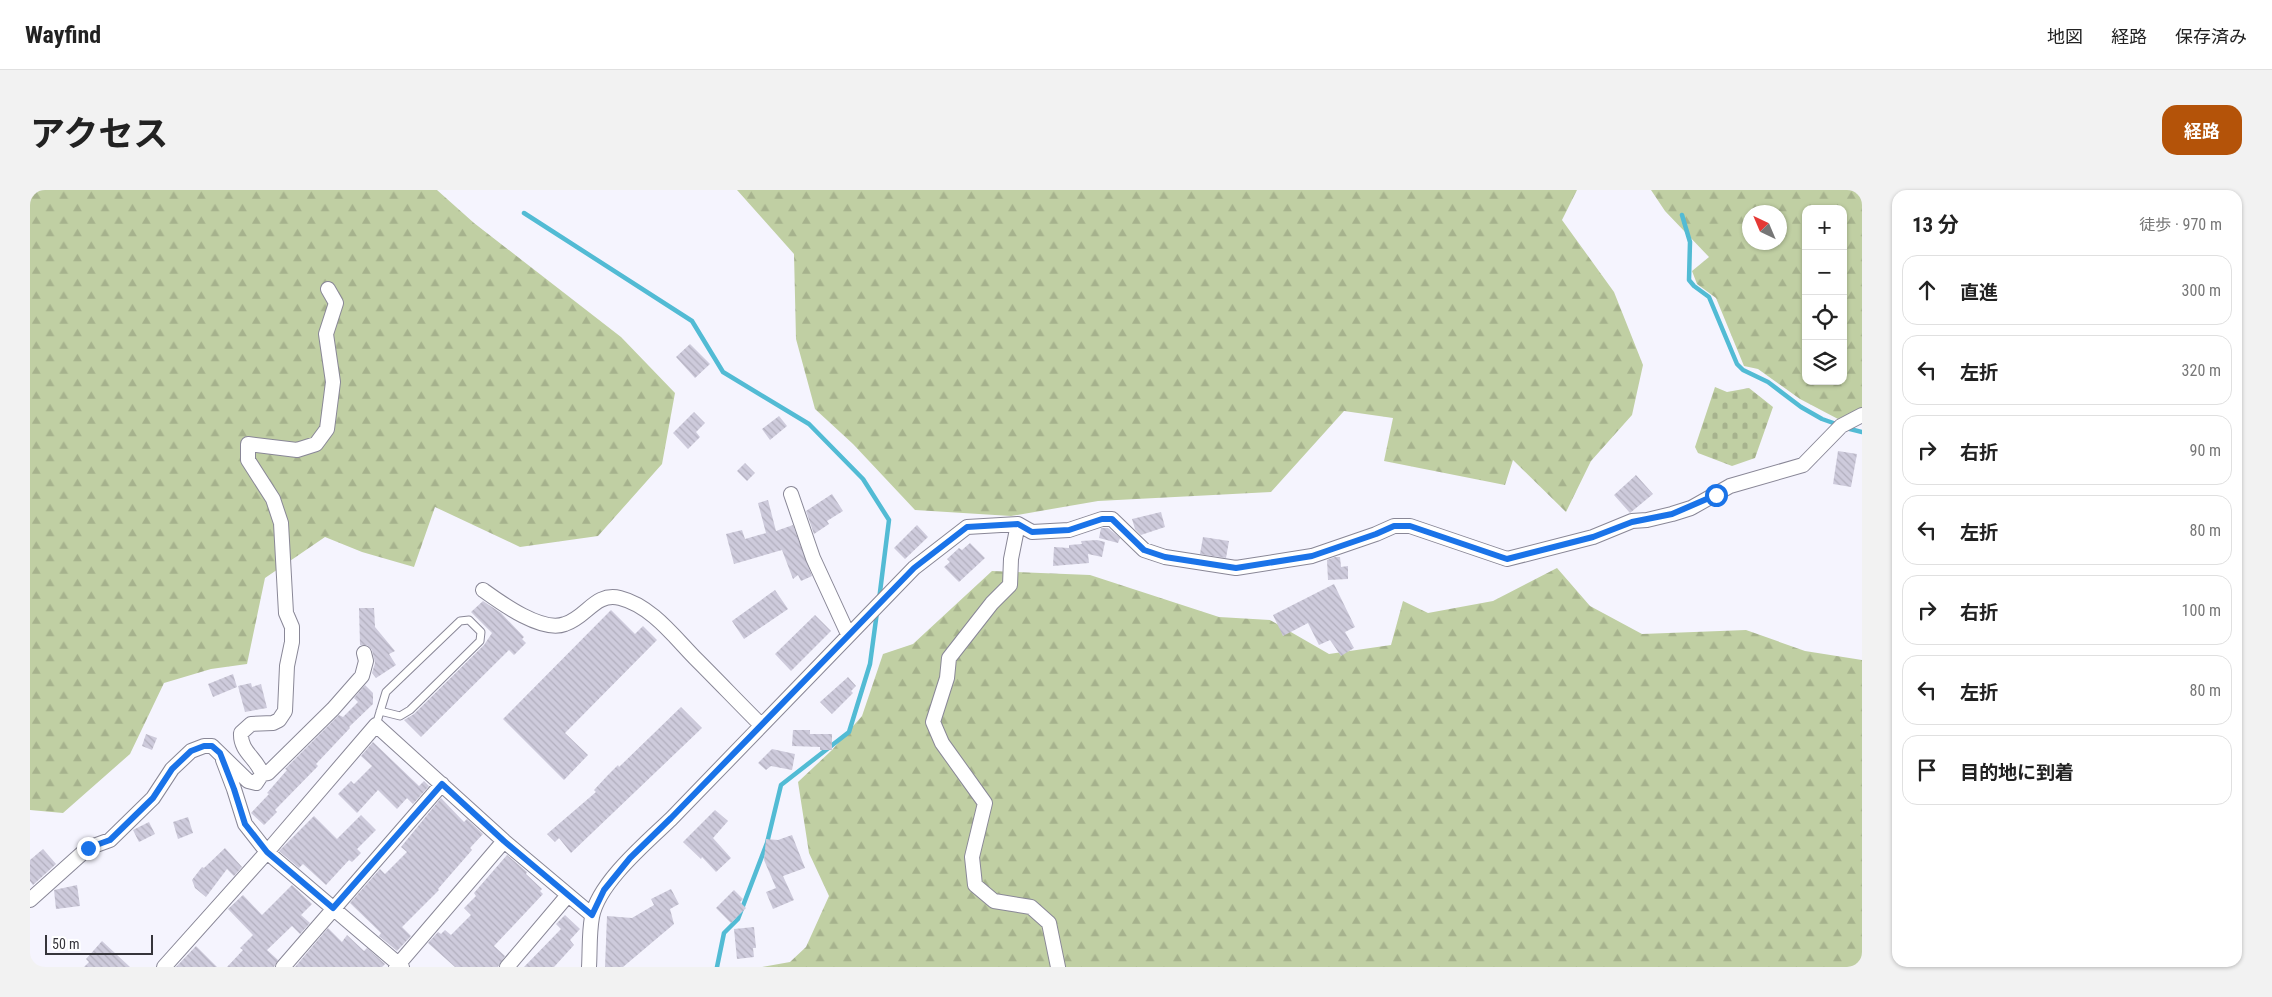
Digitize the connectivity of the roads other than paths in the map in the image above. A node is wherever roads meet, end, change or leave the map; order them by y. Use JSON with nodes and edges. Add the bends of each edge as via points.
{"nodes":[{"id":1,"x":328,"y":290,"type":"dead end"},
{"id":2,"x":1862,"y":416,"type":"edge"},
{"id":3,"x":792,"y":494,"type":"dead end"},
{"id":4,"x":1018,"y":524,"type":"junction"},
{"id":5,"x":483,"y":590,"type":"dead end"},
{"id":6,"x":848,"y":634,"type":"junction"},
{"id":7,"x":364,"y":653,"type":"dead end"},
{"id":8,"x":380,"y":711,"type":"junction"},
{"id":9,"x":376,"y":725,"type":"junction"},
{"id":10,"x":761,"y":725,"type":"junction"},
{"id":11,"x":220,"y":753,"type":"junction"},
{"id":12,"x":262,"y":774,"type":"junction"},
{"id":13,"x":442,"y":784,"type":"junction"},
{"id":14,"x":504,"y":841,"type":"junction"},
{"id":15,"x":267,"y":852,"type":"junction"},
{"id":16,"x":568,"y":895,"type":"junction"},
{"id":17,"x":30,"y":900,"type":"edge"},
{"id":18,"x":333,"y":908,"type":"junction"},
{"id":19,"x":592,"y":915,"type":"junction"},
{"id":20,"x":399,"y":966,"type":"edge"},
{"id":21,"x":164,"y":967,"type":"edge"},
{"id":22,"x":283,"y":967,"type":"edge"},
{"id":23,"x":507,"y":967,"type":"edge"},
{"id":24,"x":589,"y":967,"type":"edge"},
{"id":25,"x":1058,"y":967,"type":"edge"}],
"edges":[{"from":1,"to":12,"type":"street","via":[[336,303],[326,334],[333,382],[328,428],[316,444],[297,450],[248,444],[248,460],[273,499],[280,523],[286,613],[292,627],[285,711],[279,720],[251,724],[241,733],[242,746]]},
{"from":2,"to":4,"type":"street","via":[[1841,426],[1803,464],[1730,486],[1672,514],[1632,522],[1593,537],[1507,559],[1410,526],[1394,526],[1312,556],[1236,568],[1165,557],[1144,550],[1112,519],[1069,530],[1032,532]]},
{"from":3,"to":6,"type":"street","via":[[814,558]]},
{"from":4,"to":6,"type":"street","via":[[967,527],[914,568]]},
{"from":4,"to":25,"type":"street","via":[[1010,585],[949,658],[947,678],[933,722],[942,743],[985,803],[972,857],[975,885],[994,901],[1031,907],[1049,923]]},
{"from":5,"to":10,"type":"street","via":[[510,610],[548,624],[563,625],[583,615],[597,600],[608,596],[634,603],[659,621]]},
{"from":6,"to":10,"type":"street"},
{"from":7,"to":12,"type":"street","via":[[366,662],[362,676],[274,767]]},
{"from":8,"to":8,"type":"lane","via":[[386,692],[460,620],[469,620],[482,632],[480,641],[410,710],[400,716]]},
{"from":8,"to":9,"type":"lane"},
{"from":9,"to":13,"type":"street"},
{"from":9,"to":15,"type":"street"},
{"from":10,"to":19,"type":"street","via":[[630,858],[604,890]]},
{"from":11,"to":12,"type":"street","via":[[248,780],[256,783]]},
{"from":11,"to":15,"type":"street","via":[[245,824]]},
{"from":11,"to":17,"type":"street","via":[[212,746],[191,751],[172,769],[153,798],[110,840],[88,848]]},
{"from":13,"to":14,"type":"street"},
{"from":13,"to":18,"type":"street"},
{"from":14,"to":16,"type":"street"},
{"from":14,"to":20,"type":"street"},
{"from":15,"to":18,"type":"street"},
{"from":15,"to":21,"type":"street"},
{"from":16,"to":19,"type":"street"},
{"from":16,"to":23,"type":"street"},
{"from":18,"to":20,"type":"street"},
{"from":18,"to":22,"type":"street"},
{"from":19,"to":24,"type":"street"}]}
